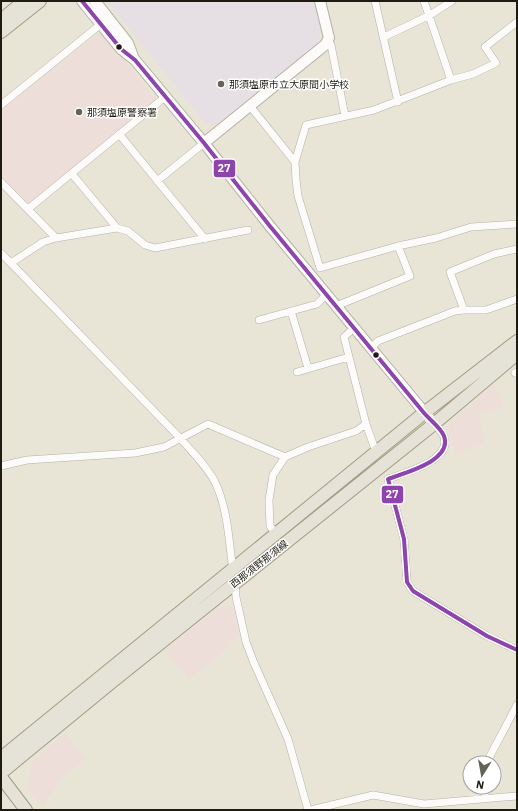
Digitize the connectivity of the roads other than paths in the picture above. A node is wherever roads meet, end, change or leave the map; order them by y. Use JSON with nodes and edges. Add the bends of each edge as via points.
{"nodes":[{"id":1,"x":24,"y":1,"type":"edge"},
{"id":2,"x":40,"y":1,"type":"edge"},
{"id":3,"x":82,"y":1,"type":"edge"},
{"id":4,"x":95,"y":1,"type":"edge"},
{"id":5,"x":320,"y":1,"type":"edge"},
{"id":6,"x":375,"y":1,"type":"edge"},
{"id":7,"x":424,"y":1,"type":"edge"},
{"id":8,"x":452,"y":1,"type":"edge"},
{"id":9,"x":430,"y":15,"type":"junction"},
{"id":10,"x":1,"y":20,"type":"edge"},
{"id":11,"x":517,"y":22,"type":"edge"},
{"id":12,"x":101,"y":24,"type":"junction"},
{"id":13,"x":1,"y":32,"type":"edge"},
{"id":14,"x":384,"y":37,"type":"junction"},
{"id":15,"x":328,"y":41,"type":"junction"},
{"id":16,"x":134,"y":60,"type":"junction"},
{"id":17,"x":451,"y":80,"type":"junction"},
{"id":18,"x":165,"y":97,"type":"junction"},
{"id":19,"x":398,"y":102,"type":"junction"},
{"id":20,"x":2,"y":103,"type":"edge"},
{"id":21,"x":250,"y":106,"type":"junction"},
{"id":22,"x":345,"y":116,"type":"junction"},
{"id":23,"x":119,"y":134,"type":"junction"},
{"id":24,"x":204,"y":143,"type":"junction"},
{"id":25,"x":295,"y":162,"type":"junction"},
{"id":26,"x":72,"y":174,"type":"junction"},
{"id":27,"x":158,"y":181,"type":"junction"},
{"id":28,"x":1,"y":182,"type":"edge"},
{"id":29,"x":28,"y":209,"type":"junction"},
{"id":30,"x":517,"y":224,"type":"edge"},
{"id":31,"x":117,"y":228,"type":"junction"},
{"id":32,"x":248,"y":230,"type":"dead end"},
{"id":33,"x":56,"y":238,"type":"junction"},
{"id":34,"x":205,"y":239,"type":"junction"},
{"id":35,"x":398,"y":246,"type":"junction"},
{"id":36,"x":517,"y":249,"type":"edge"},
{"id":37,"x":1,"y":253,"type":"edge"},
{"id":38,"x":12,"y":263,"type":"junction"},
{"id":39,"x":327,"y":294,"type":"junction"},
{"id":40,"x":517,"y":299,"type":"edge"},
{"id":41,"x":336,"y":306,"type":"junction"},
{"id":42,"x":464,"y":310,"type":"junction"},
{"id":43,"x":291,"y":311,"type":"junction"},
{"id":44,"x":259,"y":320,"type":"dead end"},
{"id":45,"x":354,"y":328,"type":"junction"},
{"id":46,"x":517,"y":340,"type":"edge"},
{"id":47,"x":371,"y":348,"type":"junction"},
{"id":48,"x":517,"y":354,"type":"edge"},
{"id":49,"x":349,"y":357,"type":"junction"},
{"id":50,"x":308,"y":368,"type":"junction"},
{"id":51,"x":297,"y":372,"type":"dead end"},
{"id":52,"x":424,"y":413,"type":"junction"},
{"id":53,"x":366,"y":424,"type":"junction"},
{"id":54,"x":434,"y":424,"type":"junction"},
{"id":55,"x":180,"y":438,"type":"junction"},
{"id":56,"x":376,"y":452,"type":"junction"},
{"id":57,"x":285,"y":457,"type":"junction"},
{"id":58,"x":1,"y":466,"type":"edge"},
{"id":59,"x":275,"y":533,"type":"junction"},
{"id":60,"x":233,"y":568,"type":"junction"},
{"id":61,"x":235,"y":583,"type":"junction"},
{"id":62,"x":517,"y":650,"type":"edge"},
{"id":63,"x":517,"y":705,"type":"edge"},
{"id":64,"x":491,"y":755,"type":"edge"},
{"id":65,"x":1,"y":758,"type":"edge"},
{"id":66,"x":1,"y":773,"type":"edge"},
{"id":67,"x":1,"y":777,"type":"edge"},
{"id":68,"x":485,"y":795,"type":"edge"},
{"id":69,"x":517,"y":796,"type":"edge"},
{"id":70,"x":485,"y":799,"type":"junction"},
{"id":71,"x":26,"y":810,"type":"edge"},
{"id":72,"x":309,"y":810,"type":"edge"}],
"edges":[{"from":1,"to":10,"type":"main road"},
{"from":2,"to":13,"type":"main road"},
{"from":3,"to":12,"type":"street"},
{"from":4,"to":16,"type":"street","via":[[128,43]]},
{"from":5,"to":15,"type":"street"},
{"from":6,"to":14,"type":"street"},
{"from":7,"to":9,"type":"street"},
{"from":8,"to":9,"type":"street"},
{"from":9,"to":14,"type":"street"},
{"from":9,"to":17,"type":"street"},
{"from":11,"to":17,"type":"street","via":[[485,47],[496,63],[473,74]]},
{"from":12,"to":16,"type":"street","via":[[121,49]]},
{"from":12,"to":20,"type":"street"},
{"from":14,"to":19,"type":"street"},
{"from":15,"to":21,"type":"street"},
{"from":15,"to":22,"type":"street"},
{"from":16,"to":18,"type":"street"},
{"from":17,"to":19,"type":"street"},
{"from":18,"to":23,"type":"street"},
{"from":18,"to":24,"type":"street"},
{"from":19,"to":22,"type":"street"},
{"from":21,"to":24,"type":"street"},
{"from":21,"to":25,"type":"street"},
{"from":22,"to":25,"type":"street","via":[[306,125]]},
{"from":23,"to":26,"type":"street"},
{"from":23,"to":27,"type":"street"},
{"from":24,"to":27,"type":"street"},
{"from":24,"to":39,"type":"street"},
{"from":25,"to":35,"type":"street","via":[[298,196],[320,268]]},
{"from":26,"to":29,"type":"street"},
{"from":26,"to":31,"type":"street"},
{"from":27,"to":34,"type":"street"},
{"from":28,"to":29,"type":"street"},
{"from":29,"to":33,"type":"street"},
{"from":30,"to":35,"type":"street","via":[[471,227]]},
{"from":31,"to":33,"type":"street"},
{"from":31,"to":34,"type":"street","via":[[128,231],[146,245],[155,248]]},
{"from":32,"to":34,"type":"street"},
{"from":33,"to":38,"type":"street","via":[[43,242]]},
{"from":35,"to":41,"type":"street","via":[[410,276]]},
{"from":36,"to":42,"type":"street","via":[[494,254],[450,272]]},
{"from":37,"to":38,"type":"street"},
{"from":38,"to":55,"type":"street"},
{"from":39,"to":41,"type":"street"},
{"from":39,"to":43,"type":"street","via":[[316,304]]},
{"from":40,"to":42,"type":"street","via":[[486,310]]},
{"from":41,"to":45,"type":"street"},
{"from":42,"to":47,"type":"street","via":[[455,311],[378,341]]},
{"from":43,"to":44,"type":"street"},
{"from":43,"to":50,"type":"street"},
{"from":45,"to":47,"type":"street"},
{"from":45,"to":49,"type":"street","via":[[344,337]]},
{"from":46,"to":52,"type":"main road","name":"西那須野那須線"},
{"from":47,"to":52,"type":"street"},
{"from":48,"to":54,"type":"main road","name":"西那須野那須線"},
{"from":49,"to":50,"type":"street"},
{"from":49,"to":53,"type":"street"},
{"from":50,"to":51,"type":"street"},
{"from":52,"to":54,"type":"street"},
{"from":52,"to":56,"type":"main road","name":"西那須野那須線"},
{"from":53,"to":56,"type":"street"},
{"from":53,"to":57,"type":"street","via":[[356,431]]},
{"from":54,"to":61,"type":"main road","name":"西那須野那須線"},
{"from":54,"to":62,"type":"street","via":[[445,439],[439,456],[428,464],[388,480],[404,539],[408,582],[413,591],[438,607],[487,636]]},
{"from":55,"to":57,"type":"street","via":[[208,424]]},
{"from":55,"to":58,"type":"street","via":[[164,446],[135,453],[27,460]]},
{"from":55,"to":60,"type":"street","via":[[214,482],[226,520]]},
{"from":56,"to":59,"type":"main road","name":"西那須野那須線"},
{"from":57,"to":59,"type":"street","via":[[272,475],[269,500],[270,526]]},
{"from":59,"to":60,"type":"main road","name":"西那須野那須線"},
{"from":60,"to":61,"type":"street"},
{"from":60,"to":65,"type":"main road","name":"西那須野那須線"},
{"from":61,"to":66,"type":"main road","name":"西那須野那須線"},
{"from":61,"to":72,"type":"street","via":[[246,642],[288,740]]},
{"from":63,"to":64,"type":"street"},
{"from":67,"to":71,"type":"main road"},
{"from":68,"to":70,"type":"street"},
{"from":69,"to":70,"type":"street"},
{"from":70,"to":72,"type":"street","via":[[424,804],[373,795]]}]}
